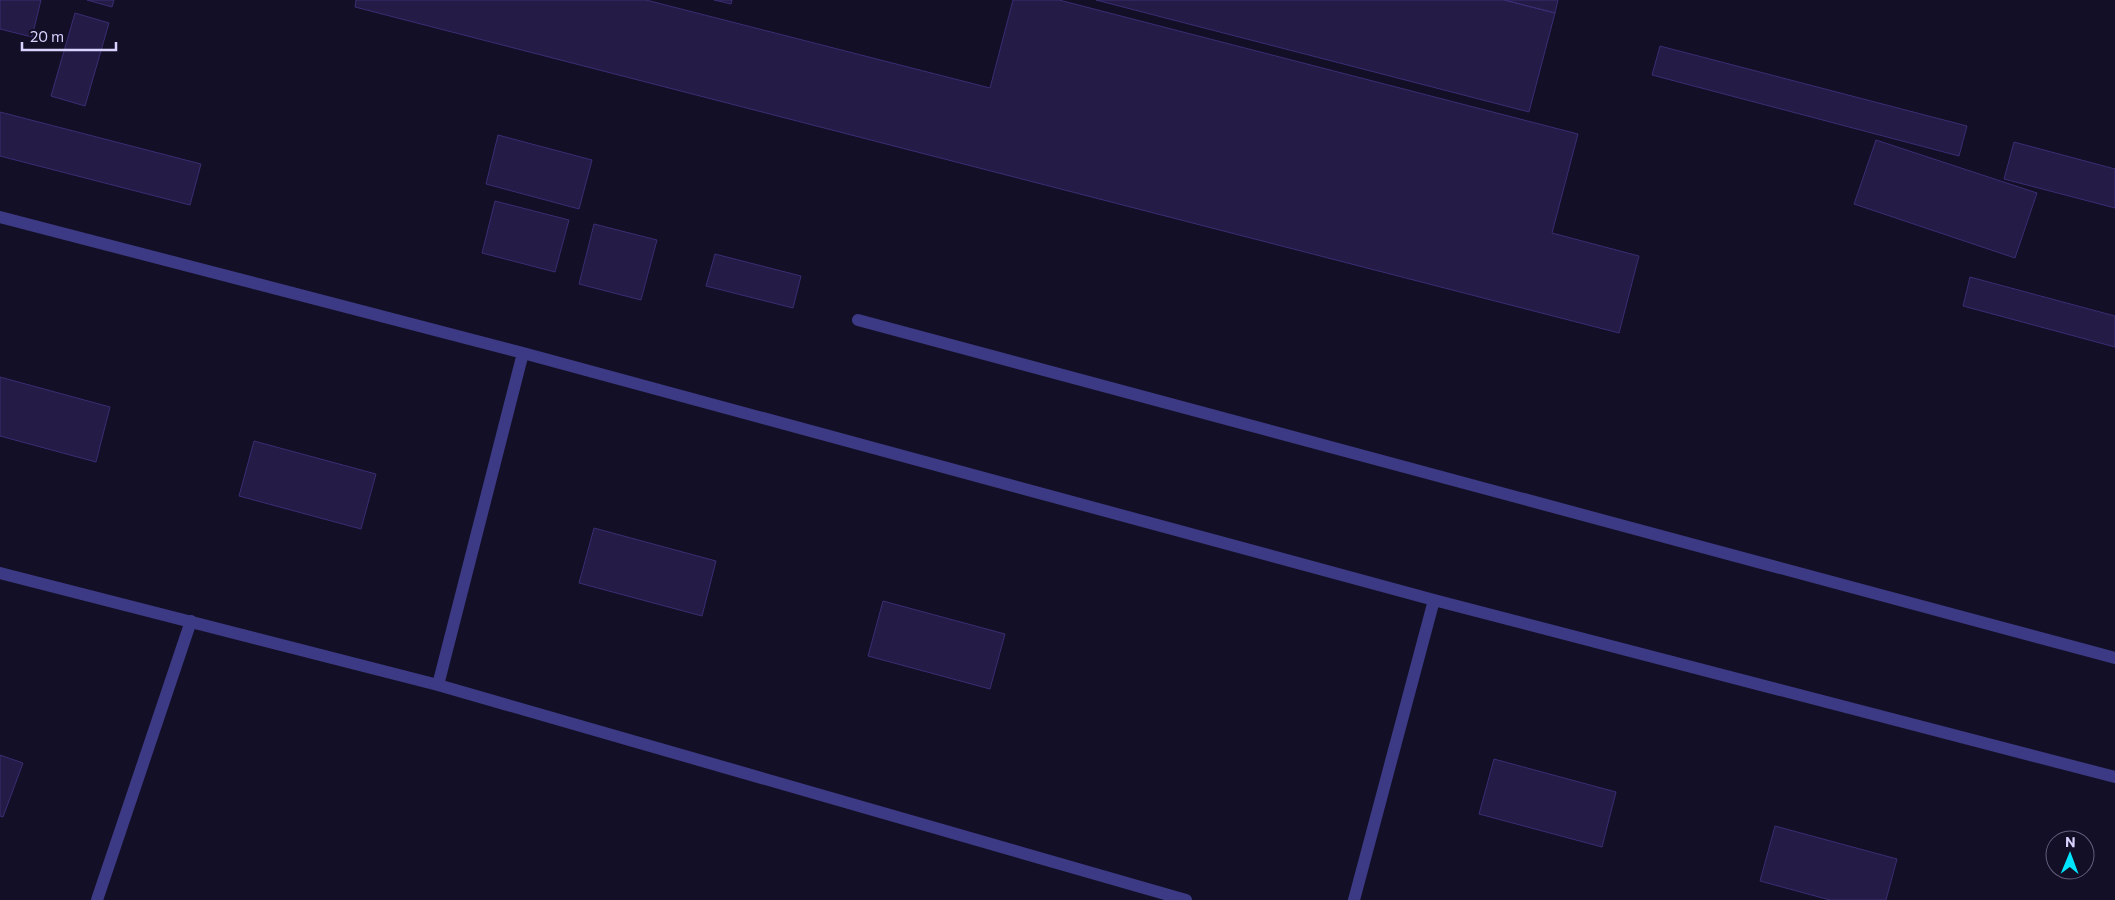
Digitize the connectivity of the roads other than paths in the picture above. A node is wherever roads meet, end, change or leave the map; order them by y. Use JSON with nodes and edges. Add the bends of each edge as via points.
{"nodes":[{"id":1,"x":0,"y":217,"type":"edge"},
{"id":2,"x":858,"y":320,"type":"dead end"},
{"id":3,"x":523,"y":353,"type":"junction"},
{"id":4,"x":0,"y":573,"type":"edge"},
{"id":5,"x":1434,"y":600,"type":"junction"},
{"id":6,"x":191,"y":621,"type":"junction"},
{"id":7,"x":2115,"y":658,"type":"edge"},
{"id":8,"x":438,"y":685,"type":"junction"},
{"id":9,"x":2115,"y":778,"type":"edge"},
{"id":10,"x":97,"y":900,"type":"edge"},
{"id":11,"x":1186,"y":900,"type":"edge"},
{"id":12,"x":1354,"y":900,"type":"edge"}],
"edges":[{"from":1,"to":3,"type":"street"},
{"from":2,"to":7,"type":"street"},
{"from":3,"to":5,"type":"street"},
{"from":3,"to":8,"type":"street"},
{"from":4,"to":6,"type":"street"},
{"from":5,"to":9,"type":"street"},
{"from":5,"to":12,"type":"street"},
{"from":6,"to":8,"type":"street"},
{"from":6,"to":10,"type":"street"},
{"from":8,"to":11,"type":"street"}]}
